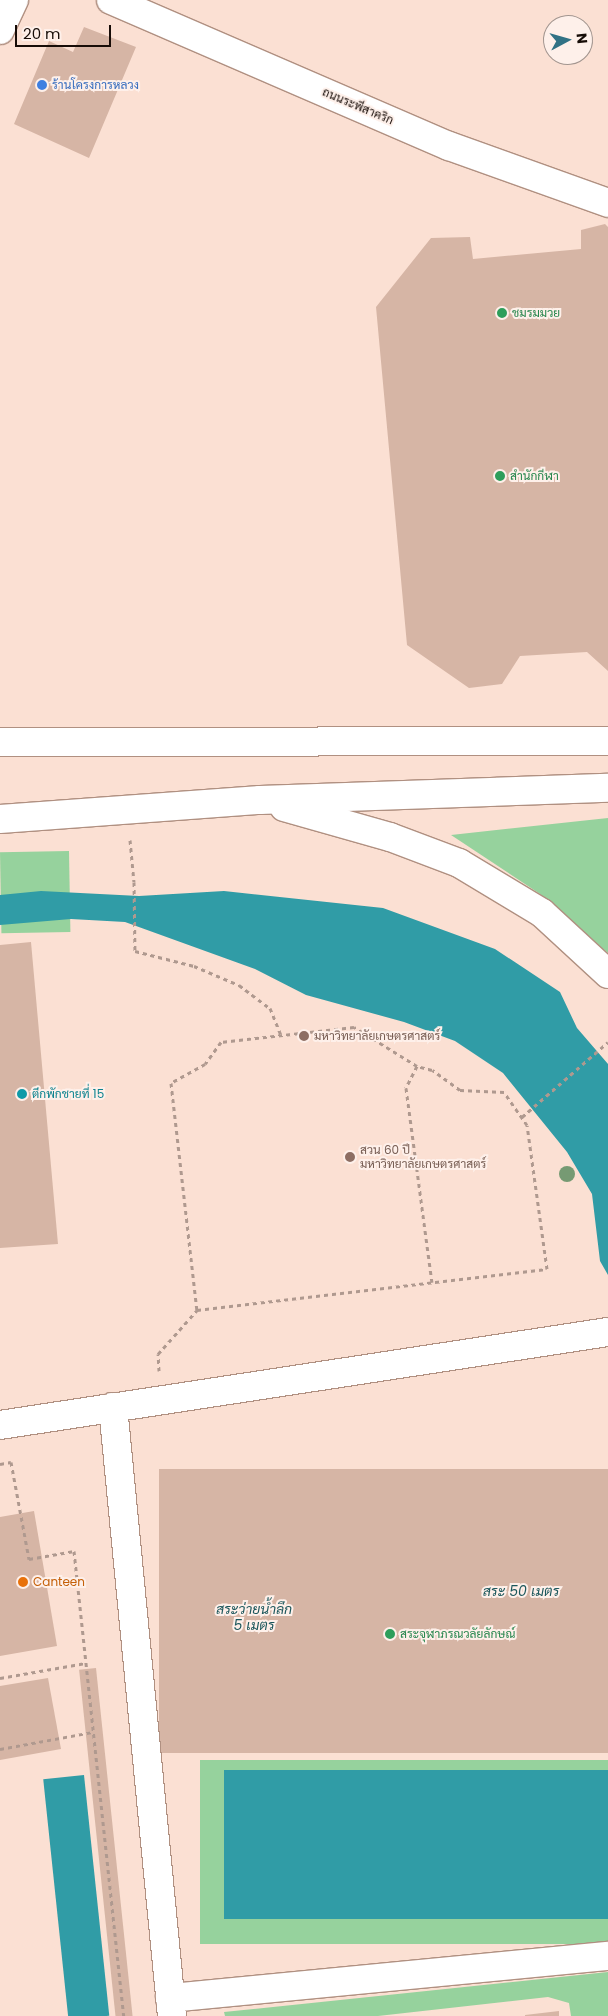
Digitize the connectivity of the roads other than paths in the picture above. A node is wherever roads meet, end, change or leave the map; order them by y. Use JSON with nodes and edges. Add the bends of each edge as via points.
{"nodes":[{"id":1,"x":14,"y":0,"type":"edge"},
{"id":2,"x":111,"y":0,"type":"edge"},
{"id":3,"x":0,"y":30,"type":"edge"},
{"id":4,"x":608,"y":203,"type":"edge"},
{"id":5,"x":608,"y":741,"type":"edge"},
{"id":6,"x":0,"y":742,"type":"edge"},
{"id":7,"x":608,"y":788,"type":"edge"},
{"id":8,"x":260,"y":800,"type":"junction"},
{"id":9,"x":0,"y":819,"type":"edge"},
{"id":10,"x":608,"y":974,"type":"edge"},
{"id":11,"x":608,"y":1332,"type":"edge"},
{"id":12,"x":113,"y":1408,"type":"junction"},
{"id":13,"x":0,"y":1425,"type":"edge"},
{"id":14,"x":608,"y":1956,"type":"edge"},
{"id":15,"x":171,"y":2007,"type":"edge"}],
"edges":[{"from":1,"to":3,"type":"lane"},
{"from":2,"to":4,"type":"lane","name":"ถนนระพีสาคริก","via":[[449,146]]},
{"from":5,"to":6,"type":"lane"},
{"from":7,"to":8,"type":"lane"},
{"from":8,"to":9,"type":"lane"},
{"from":8,"to":10,"type":"lane","via":[[390,837],[459,863],[542,913]]},
{"from":11,"to":12,"type":"lane"},
{"from":12,"to":13,"type":"lane"},
{"from":12,"to":15,"type":"lane"},
{"from":14,"to":15,"type":"lane"}]}
